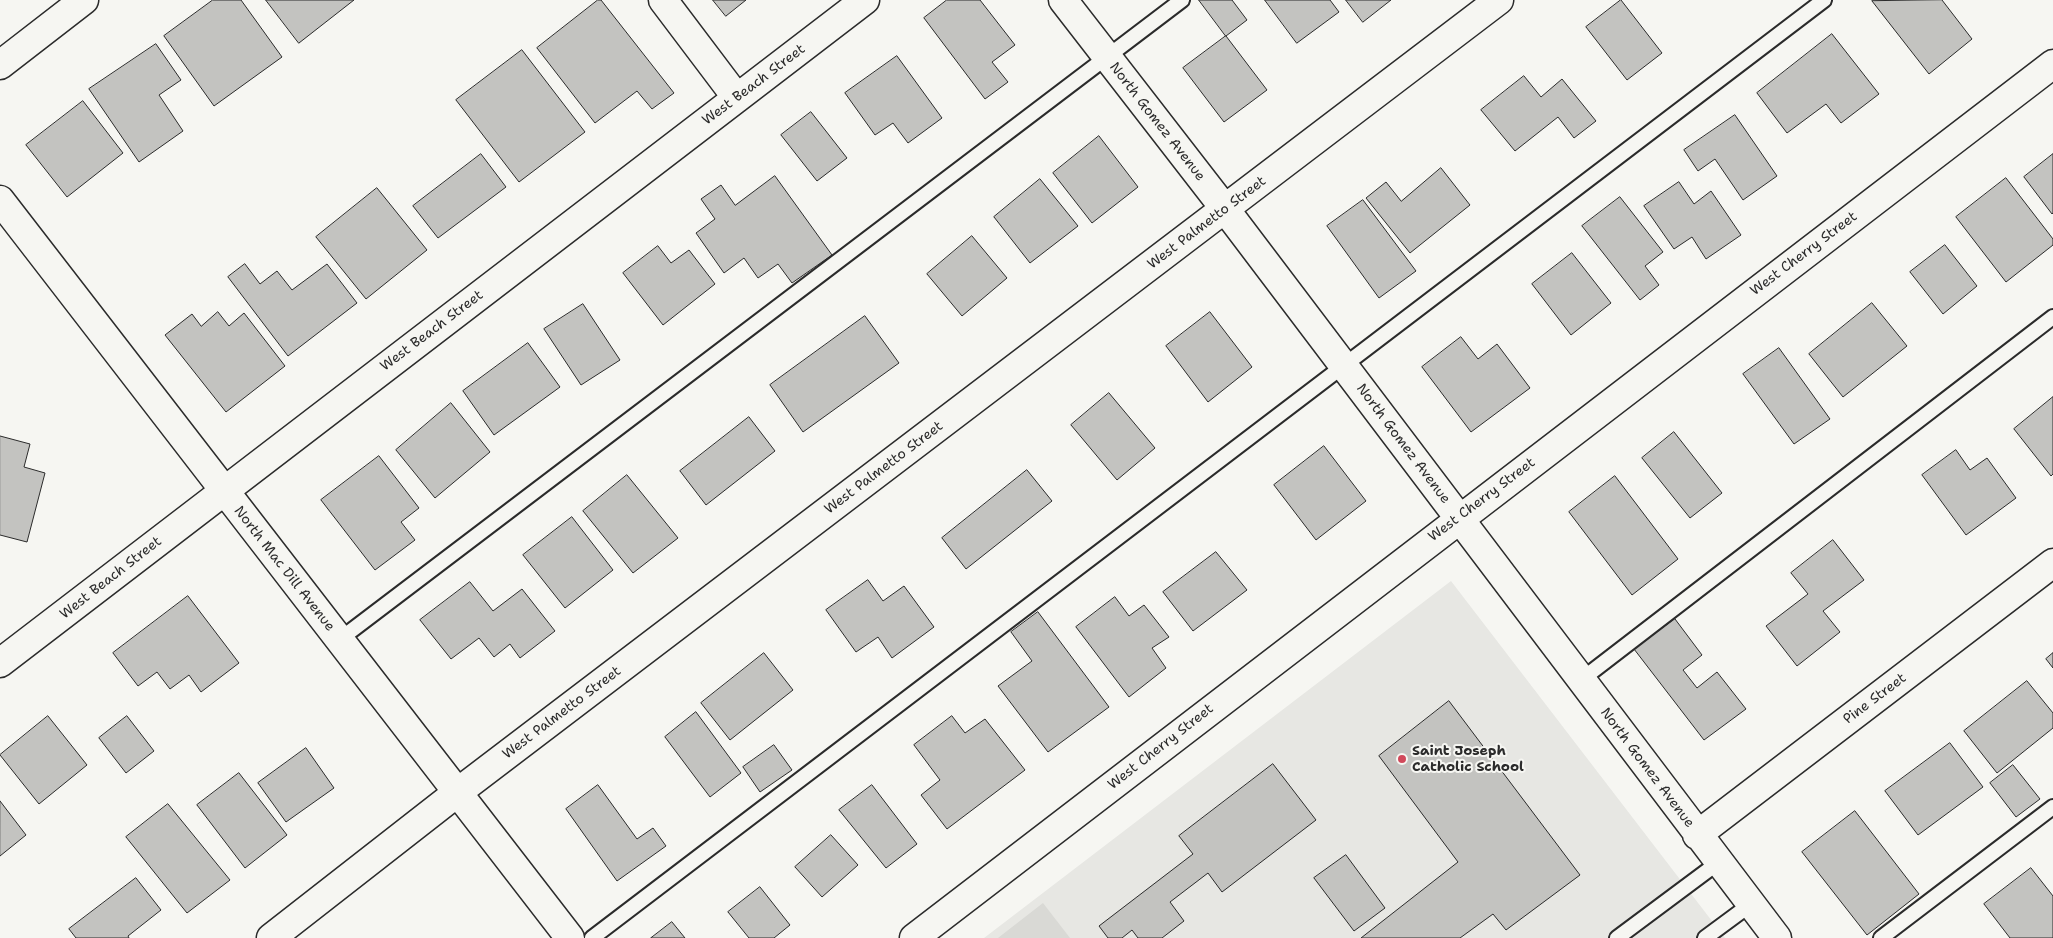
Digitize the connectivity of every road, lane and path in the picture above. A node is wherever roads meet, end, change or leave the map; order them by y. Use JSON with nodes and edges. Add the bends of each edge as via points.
{"nodes":[{"id":1,"x":84,"y":0,"type":"edge"},
{"id":2,"x":663,"y":0,"type":"edge"},
{"id":3,"x":865,"y":0,"type":"edge"},
{"id":4,"x":1063,"y":0,"type":"edge"},
{"id":5,"x":1182,"y":0,"type":"edge"},
{"id":6,"x":1499,"y":0,"type":"edge"},
{"id":7,"x":1824,"y":0,"type":"edge"},
{"id":8,"x":1106,"y":57,"type":"junction"},
{"id":9,"x":2053,"y":64,"type":"edge"},
{"id":10,"x":0,"y":65,"type":"edge"},
{"id":11,"x":737,"y":98,"type":"junction"},
{"id":12,"x":0,"y":200,"type":"edge"},
{"id":13,"x":1225,"y":209,"type":"junction"},
{"id":14,"x":2053,"y":317,"type":"edge"},
{"id":15,"x":1344,"y":366,"type":"junction"},
{"id":16,"x":223,"y":490,"type":"junction"},
{"id":17,"x":1458,"y":518,"type":"junction"},
{"id":18,"x":2053,"y":563,"type":"edge"},
{"id":19,"x":339,"y":640,"type":"junction"},
{"id":20,"x":0,"y":664,"type":"edge"},
{"id":21,"x":1580,"y":680,"type":"junction"},
{"id":22,"x":458,"y":792,"type":"junction"},
{"id":23,"x":2053,"y":807,"type":"edge"},
{"id":24,"x":1697,"y":835,"type":"junction"},
{"id":25,"x":1719,"y":862,"type":"junction"},
{"id":26,"x":1751,"y":904,"type":"junction"},
{"id":27,"x":271,"y":938,"type":"edge"},
{"id":28,"x":570,"y":938,"type":"edge"},
{"id":29,"x":592,"y":938,"type":"edge"},
{"id":30,"x":914,"y":938,"type":"edge"},
{"id":31,"x":1617,"y":938,"type":"edge"},
{"id":32,"x":1705,"y":938,"type":"edge"},
{"id":33,"x":1777,"y":938,"type":"edge"},
{"id":34,"x":1880,"y":938,"type":"edge"}],
"edges":[{"from":1,"to":10,"type":"street"},
{"from":2,"to":11,"type":"street"},
{"from":3,"to":11,"type":"street","name":"West Beach Street"},
{"from":4,"to":8,"type":"street","name":"North Gomez Avenue"},
{"from":5,"to":8,"type":"lane"},
{"from":6,"to":13,"type":"street","name":"West Palmetto Street"},
{"from":7,"to":15,"type":"lane"},
{"from":8,"to":13,"type":"street","name":"North Gomez Avenue"},
{"from":8,"to":19,"type":"lane"},
{"from":9,"to":17,"type":"street","name":"West Cherry Street"},
{"from":11,"to":16,"type":"street","name":"West Beach Street"},
{"from":12,"to":16,"type":"street","name":"North Mac Dill Avenue"},
{"from":13,"to":15,"type":"street","name":"North Gomez Avenue"},
{"from":13,"to":22,"type":"street","name":"West Palmetto Street"},
{"from":14,"to":21,"type":"lane"},
{"from":15,"to":17,"type":"street","name":"North Gomez Avenue"},
{"from":15,"to":29,"type":"lane"},
{"from":16,"to":19,"type":"street","name":"North Mac Dill Avenue"},
{"from":16,"to":20,"type":"street","name":"West Beach Street"},
{"from":17,"to":21,"type":"street","name":"North Gomez Avenue"},
{"from":17,"to":30,"type":"street","name":"West Cherry Street"},
{"from":18,"to":24,"type":"street","name":"Pine Street"},
{"from":19,"to":22,"type":"street","name":"North Mac Dill Avenue"},
{"from":21,"to":24,"type":"street","name":"North Gomez Avenue"},
{"from":22,"to":27,"type":"street","name":"West Palmetto Street"},
{"from":22,"to":28,"type":"street","name":"North Mac Dill Avenue"},
{"from":23,"to":34,"type":"lane"},
{"from":24,"to":25,"type":"street","name":"North Gomez Avenue"},
{"from":25,"to":26,"type":"street","name":"North Gomez Avenue"},
{"from":25,"to":31,"type":"lane"},
{"from":26,"to":32,"type":"lane"},
{"from":26,"to":33,"type":"street","name":"North Gomez Avenue"}]}
